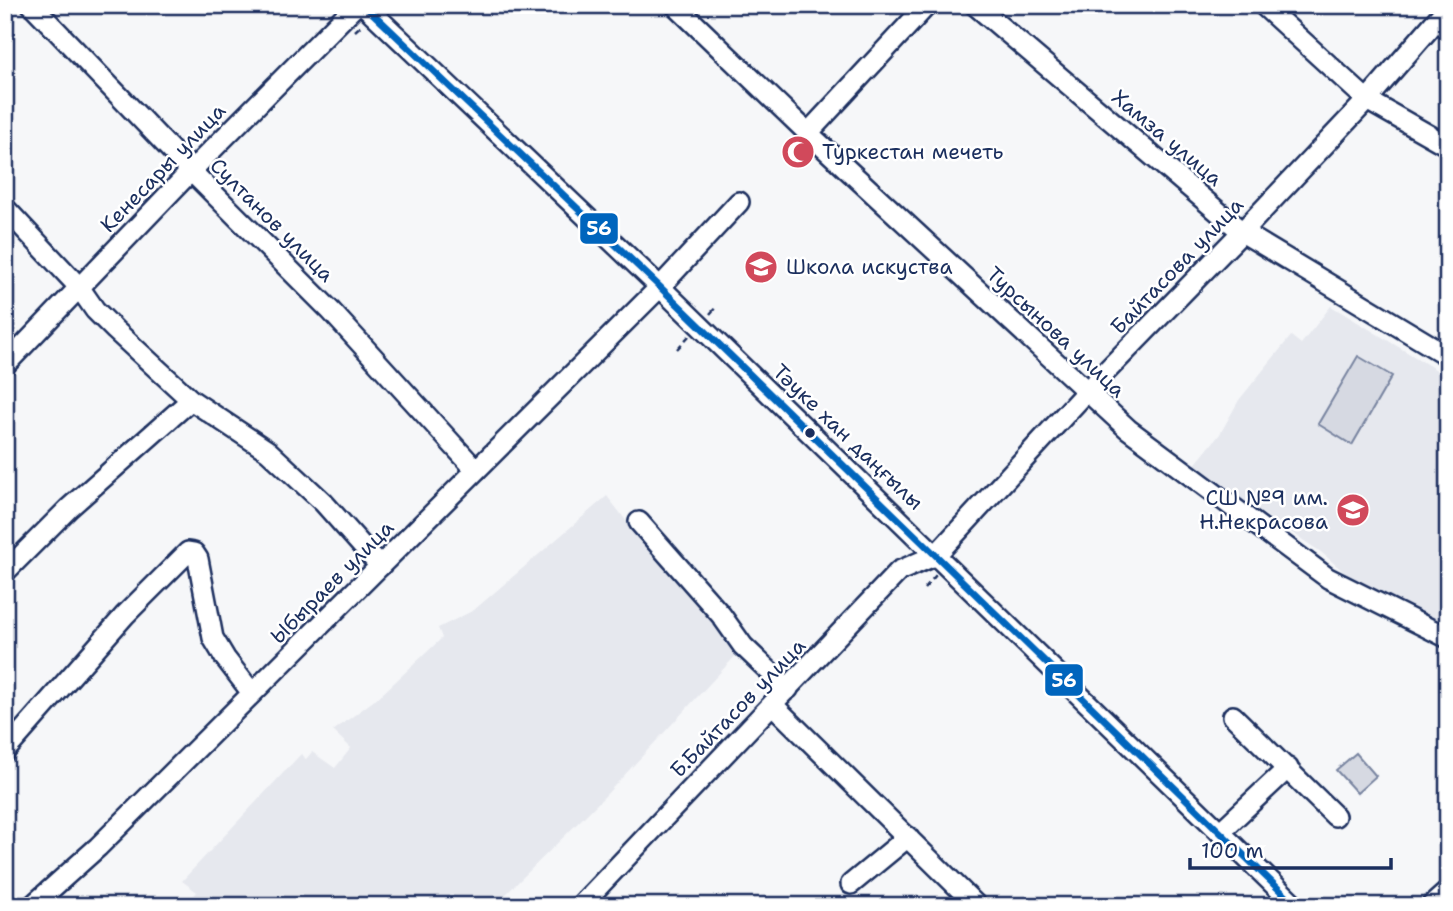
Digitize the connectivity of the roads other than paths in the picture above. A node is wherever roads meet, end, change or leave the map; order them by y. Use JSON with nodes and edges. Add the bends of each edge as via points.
{"nodes":[{"id":1,"x":32,"y":5,"type":"edge"},
{"id":2,"x":356,"y":5,"type":"edge"},
{"id":3,"x":364,"y":5,"type":"edge"},
{"id":4,"x":675,"y":5,"type":"edge"},
{"id":5,"x":927,"y":5,"type":"edge"},
{"id":6,"x":975,"y":5,"type":"edge"},
{"id":7,"x":1263,"y":5,"type":"edge"},
{"id":8,"x":1448,"y":7,"type":"edge"},
{"id":9,"x":1367,"y":100,"type":"junction"},
{"id":10,"x":808,"y":133,"type":"junction"},
{"id":11,"x":1448,"y":146,"type":"edge"},
{"id":12,"x":191,"y":171,"type":"junction"},
{"id":13,"x":739,"y":202,"type":"dead end"},
{"id":14,"x":5,"y":208,"type":"edge"},
{"id":15,"x":1242,"y":232,"type":"junction"},
{"id":16,"x":79,"y":287,"type":"junction"},
{"id":17,"x":660,"y":287,"type":"junction"},
{"id":18,"x":1448,"y":356,"type":"edge"},
{"id":19,"x":5,"y":365,"type":"edge"},
{"id":20,"x":1086,"y":392,"type":"junction"},
{"id":21,"x":191,"y":400,"type":"junction"},
{"id":22,"x":477,"y":470,"type":"junction"},
{"id":23,"x":639,"y":522,"type":"dead end"},
{"id":24,"x":936,"y":555,"type":"junction"},
{"id":25,"x":380,"y":566,"type":"junction"},
{"id":26,"x":5,"y":572,"type":"edge"},
{"id":27,"x":1448,"y":638,"type":"edge"},
{"id":28,"x":788,"y":689,"type":"junction"},
{"id":29,"x":252,"y":693,"type":"junction"},
{"id":30,"x":773,"y":705,"type":"junction"},
{"id":31,"x":1233,"y":716,"type":"dead end"},
{"id":32,"x":5,"y":751,"type":"edge"},
{"id":33,"x":1288,"y":768,"type":"junction"},
{"id":34,"x":1335,"y":816,"type":"dead end"},
{"id":35,"x":1220,"y":832,"type":"junction"},
{"id":36,"x":908,"y":837,"type":"junction"},
{"id":37,"x":852,"y":884,"type":"dead end"},
{"id":38,"x":1448,"y":891,"type":"edge"},
{"id":39,"x":974,"y":905,"type":"edge"},
{"id":40,"x":32,"y":906,"type":"edge"},
{"id":41,"x":580,"y":906,"type":"edge"},
{"id":42,"x":1296,"y":906,"type":"edge"},
{"id":43,"x":1432,"y":906,"type":"edge"}],
"edges":[{"from":1,"to":12,"type":"street","name":"Султанов улица"},
{"from":2,"to":12,"type":"street","name":"Кенесары улица"},
{"from":3,"to":17,"type":"street","name":"Тәуке хан даңғылы"},
{"from":4,"to":10,"type":"street","name":"Турсынова улица"},
{"from":5,"to":10,"type":"street"},
{"from":6,"to":15,"type":"street","name":"Хамза улица"},
{"from":7,"to":9,"type":"street"},
{"from":8,"to":9,"type":"street","name":"Байтасова улица"},
{"from":9,"to":11,"type":"street"},
{"from":9,"to":15,"type":"street","name":"Байтасова улица"},
{"from":10,"to":20,"type":"street","name":"Турсынова улица"},
{"from":12,"to":16,"type":"street","name":"Кенесары улица"},
{"from":12,"to":22,"type":"street","name":"Султанов улица","via":[[331,311]]},
{"from":13,"to":17,"type":"street","name":"Ыбыраев улица"},
{"from":14,"to":16,"type":"street"},
{"from":15,"to":18,"type":"street","name":"Хамза улица"},
{"from":15,"to":20,"type":"street","name":"Байтасова улица"},
{"from":16,"to":19,"type":"street","name":"Кенесары улица"},
{"from":16,"to":21,"type":"street","via":[[95,310]]},
{"from":17,"to":22,"type":"street","name":"Ыбыраев улица"},
{"from":17,"to":24,"type":"street","name":"Тәуке хан даңғылы"},
{"from":20,"to":24,"type":"street","name":"Байтасова улица"},
{"from":20,"to":27,"type":"street","name":"Турсынова улица","via":[[1128,429],[1328,578]]},
{"from":21,"to":25,"type":"street","via":[[268,451],[323,502]]},
{"from":21,"to":26,"type":"street","via":[[69,508]]},
{"from":22,"to":25,"type":"street","name":"Ыбыраев улица"},
{"from":23,"to":28,"type":"street","via":[[743,646]]},
{"from":24,"to":28,"type":"street","name":"Б.Байтасов улица","via":[[900,571]]},
{"from":24,"to":35,"type":"street","name":"Тәуке хан даңғылы"},
{"from":25,"to":29,"type":"street","name":"Ыбыраев улица"},
{"from":28,"to":30,"type":"street","name":"Б.Байтасов улица"},
{"from":29,"to":32,"type":"street","via":[[213,638],[198,559],[188,552],[125,615]]},
{"from":29,"to":40,"type":"street","name":"Ыбыраев улица","via":[[98,848]]},
{"from":30,"to":36,"type":"street"},
{"from":30,"to":41,"type":"street","name":"Б.Байтасов улица"},
{"from":31,"to":33,"type":"street"},
{"from":33,"to":34,"type":"street"},
{"from":33,"to":35,"type":"street"},
{"from":35,"to":42,"type":"street","name":"Тәуке хан даңғылы"},
{"from":36,"to":37,"type":"street"},
{"from":36,"to":39,"type":"street"},
{"from":38,"to":43,"type":"street"}]}
